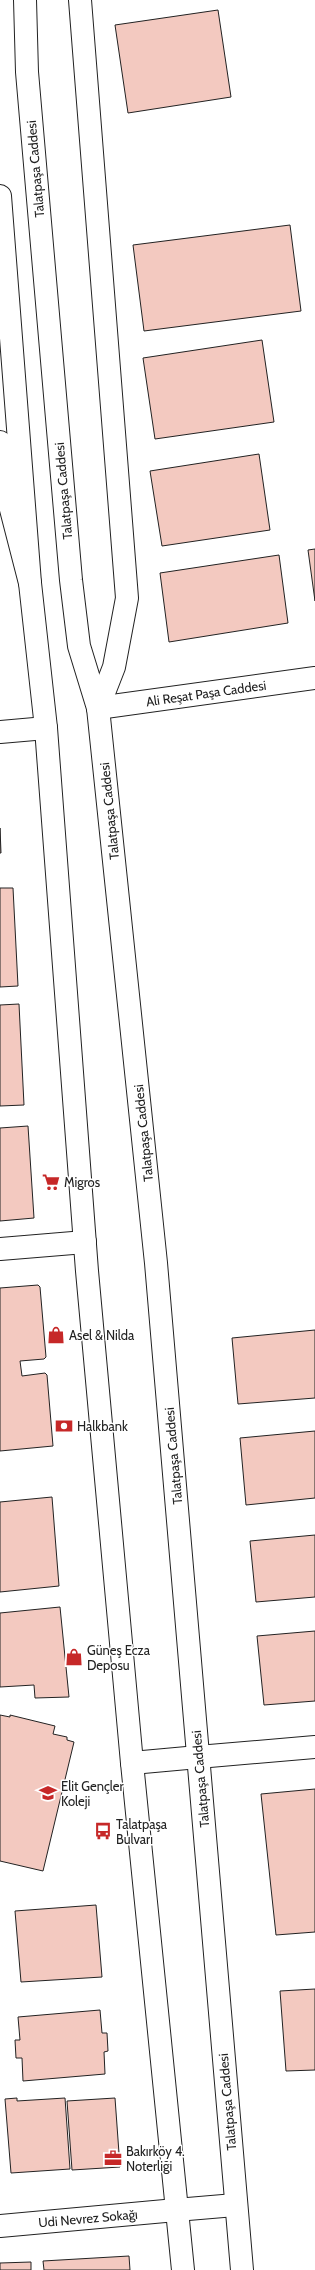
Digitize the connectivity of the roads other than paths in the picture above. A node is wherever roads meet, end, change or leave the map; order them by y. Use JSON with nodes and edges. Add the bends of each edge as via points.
{"nodes":[{"id":1,"x":25,"y":0,"type":"edge"},
{"id":2,"x":80,"y":0,"type":"edge"},
{"id":3,"x":0,"y":196,"type":"edge"},
{"id":4,"x":0,"y":442,"type":"edge"},
{"id":5,"x":30,"y":583,"type":"junction"},
{"id":6,"x":315,"y":678,"type":"edge"},
{"id":7,"x":98,"y":708,"type":"junction"},
{"id":8,"x":46,"y":728,"type":"junction"},
{"id":9,"x":0,"y":732,"type":"edge"},
{"id":10,"x":85,"y":1242,"type":"junction"},
{"id":11,"x":0,"y":1249,"type":"edge"},
{"id":12,"x":315,"y":1747,"type":"edge"},
{"id":13,"x":198,"y":1757,"type":"junction"},
{"id":14,"x":132,"y":1763,"type":"junction"},
{"id":15,"x":235,"y":2205,"type":"junction"},
{"id":16,"x":176,"y":2210,"type":"junction"},
{"id":17,"x":0,"y":2226,"type":"edge"},
{"id":18,"x":183,"y":2270,"type":"edge"},
{"id":19,"x":242,"y":2270,"type":"edge"}],
"edges":[{"from":1,"to":7,"type":"main road","name":"Talatpaşa Caddesi","via":[[27,80],[71,580],[79,646]]},
{"from":2,"to":7,"type":"main road","via":[[127,598],[114,667]]},
{"from":3,"to":5,"type":"main road"},
{"from":4,"to":5,"type":"main road","via":[[6,490]]},
{"from":5,"to":8,"type":"main road"},
{"from":6,"to":7,"type":"main road","name":"Ali Reşat Paşa Caddesi"},
{"from":7,"to":13,"type":"main road","name":"Talatpaşa Caddesi","via":[[156,1263]]},
{"from":8,"to":9,"type":"main road"},
{"from":8,"to":10,"type":"main road"},
{"from":10,"to":11,"type":"main road"},
{"from":10,"to":14,"type":"main road"},
{"from":12,"to":13,"type":"main road"},
{"from":13,"to":14,"type":"main road"},
{"from":13,"to":15,"type":"main road","name":"Talatpaşa Caddesi"},
{"from":14,"to":16,"type":"main road"},
{"from":15,"to":16,"type":"main road","name":"Udi Nevrez Sokağı"},
{"from":15,"to":19,"type":"main road","name":"Talatpaşa Caddesi"},
{"from":16,"to":17,"type":"main road","name":"Udi Nevrez Sokağı"},
{"from":16,"to":18,"type":"main road"}]}
